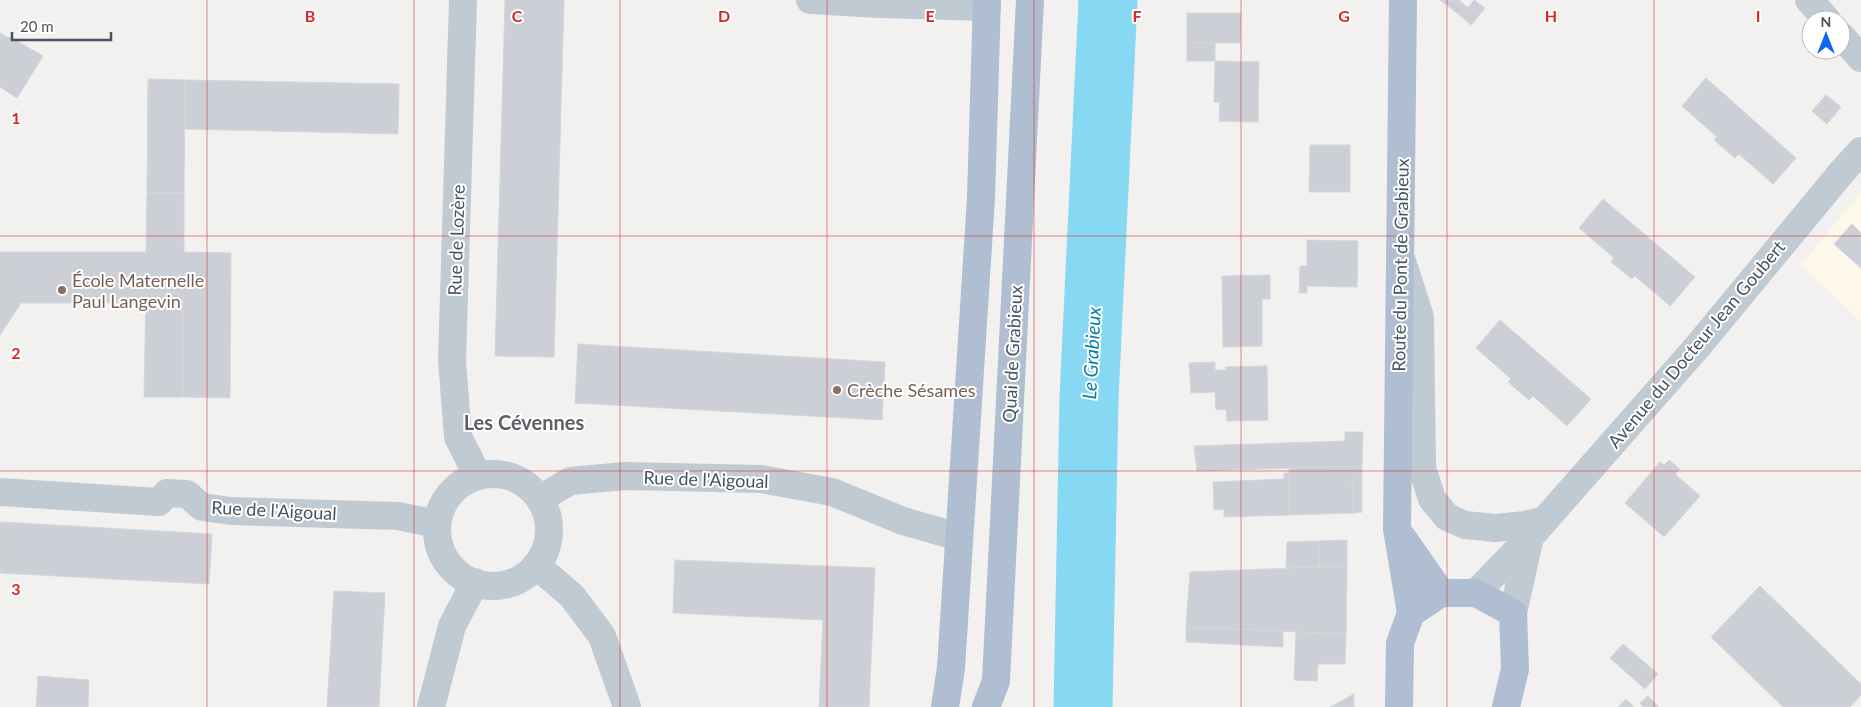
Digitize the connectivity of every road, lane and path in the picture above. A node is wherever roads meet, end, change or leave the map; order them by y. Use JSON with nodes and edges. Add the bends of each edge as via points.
{"nodes":[{"id":1,"x":463,"y":0,"type":"edge"},
{"id":2,"x":810,"y":0,"type":"edge"},
{"id":3,"x":1030,"y":0,"type":"edge"},
{"id":4,"x":1403,"y":0,"type":"edge"},
{"id":5,"x":1809,"y":0,"type":"edge"},
{"id":6,"x":987,"y":4,"type":"edge"},
{"id":7,"x":1818,"y":10,"type":"edge"},
{"id":8,"x":1851,"y":47,"type":"edge"},
{"id":9,"x":1861,"y":58,"type":"edge"},
{"id":10,"x":1861,"y":151,"type":"edge"},
{"id":11,"x":1400,"y":254,"type":"junction"},
{"id":12,"x":478,"y":476,"type":"junction"},
{"id":13,"x":0,"y":492,"type":"edge"},
{"id":14,"x":540,"y":499,"type":"junction"},
{"id":15,"x":437,"y":524,"type":"junction"},
{"id":16,"x":1397,"y":529,"type":"junction"},
{"id":17,"x":1538,"y":529,"type":"junction"},
{"id":18,"x":959,"y":537,"type":"junction"},
{"id":19,"x":536,"y":565,"type":"junction"},
{"id":20,"x":475,"y":582,"type":"junction"},
{"id":21,"x":1441,"y":593,"type":"junction"},
{"id":22,"x":1476,"y":593,"type":"junction"},
{"id":23,"x":1411,"y":613,"type":"junction"},
{"id":24,"x":1513,"y":613,"type":"junction"},
{"id":25,"x":431,"y":707,"type":"edge"},
{"id":26,"x":627,"y":707,"type":"edge"},
{"id":27,"x":945,"y":707,"type":"edge"},
{"id":28,"x":986,"y":707,"type":"edge"},
{"id":29,"x":1399,"y":707,"type":"edge"},
{"id":30,"x":1506,"y":707,"type":"edge"}],
"edges":[{"from":1,"to":12,"type":"street","name":"Rue de Lozère","via":[[452,361],[458,437]]},
{"from":2,"to":6,"type":"street"},
{"from":3,"to":28,"type":"main road","name":"Quai de Grabieux","via":[[996,681]]},
{"from":4,"to":11,"type":"main road","name":"Route du Pont de Grabieux"},
{"from":5,"to":7,"type":"street"},
{"from":6,"to":18,"type":"main road","via":[[981,198]]},
{"from":8,"to":9,"type":"street"},
{"from":10,"to":17,"type":"street","name":"Avenue du Docteur Jean Goubert","via":[[1698,346]]},
{"from":11,"to":16,"type":"main road","name":"Route du Pont de Grabieux"},
{"from":11,"to":17,"type":"street","via":[[1420,317],[1422,468],[1432,499],[1447,517],[1465,525],[1495,528],[1524,525]]},
{"from":12,"to":14,"type":"street","via":[[496,474],[512,477],[528,486]]},
{"from":12,"to":15,"type":"street","via":[[463,482],[450,494],[441,508]]},
{"from":13,"to":15,"type":"street","name":"Rue de l'Aigoual","via":[[159,502],[167,493],[187,494],[202,507],[232,511],[398,516]]},
{"from":14,"to":18,"type":"street","name":"Rue de l'Aigoual","via":[[570,481],[625,476],[761,479],[832,492],[903,521]]},
{"from":14,"to":19,"type":"street","via":[[547,515],[549,532],[545,550]]},
{"from":15,"to":20,"type":"street","via":[[438,543],[446,560],[458,574]]},
{"from":16,"to":21,"type":"main road"},
{"from":16,"to":23,"type":"main road","name":"Route du Pont de Grabieux"},
{"from":17,"to":22,"type":"street","name":"Avenue du Docteur Jean Goubert"},
{"from":17,"to":24,"type":"street","name":"Avenue du Docteur Jean Goubert"},
{"from":18,"to":27,"type":"main road","via":[[951,668]]},
{"from":19,"to":20,"type":"street","via":[[523,577],[508,583],[491,586]]},
{"from":19,"to":26,"type":"street","via":[[572,596],[602,636]]},
{"from":20,"to":25,"type":"street","via":[[452,626]]},
{"from":21,"to":22,"type":"main road"},
{"from":21,"to":23,"type":"main road"},
{"from":22,"to":24,"type":"main road"},
{"from":23,"to":29,"type":"main road","via":[[1400,643]]},
{"from":24,"to":30,"type":"main road","via":[[1516,669]]}]}
